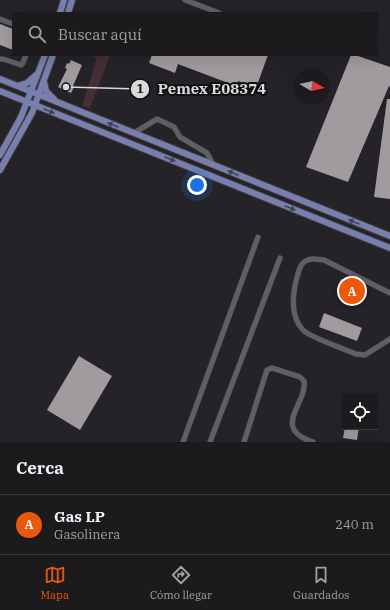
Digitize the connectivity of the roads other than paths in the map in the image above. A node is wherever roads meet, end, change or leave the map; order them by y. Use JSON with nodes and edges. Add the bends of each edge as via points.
{"nodes":[{"id":1,"x":64,"y":0,"type":"edge"},
{"id":2,"x":72,"y":0,"type":"edge"},
{"id":3,"x":185,"y":0,"type":"edge"},
{"id":4,"x":60,"y":12,"type":"edge"},
{"id":5,"x":68,"y":12,"type":"edge"},
{"id":6,"x":216,"y":12,"type":"edge"},
{"id":7,"x":0,"y":19,"type":"edge"},
{"id":8,"x":12,"y":24,"type":"edge"},
{"id":9,"x":26,"y":56,"type":"edge"},
{"id":10,"x":45,"y":56,"type":"edge"},
{"id":11,"x":53,"y":56,"type":"edge"},
{"id":12,"x":0,"y":59,"type":"edge"},
{"id":13,"x":39,"y":72,"type":"junction"},
{"id":14,"x":0,"y":79,"type":"edge"},
{"id":15,"x":44,"y":81,"type":"junction"},
{"id":16,"x":17,"y":86,"type":"junction"},
{"id":17,"x":0,"y":91,"type":"edge"},
{"id":18,"x":31,"y":92,"type":"junction"},
{"id":19,"x":39,"y":95,"type":"junction"},
{"id":20,"x":27,"y":102,"type":"junction"},
{"id":21,"x":62,"y":104,"type":"junction"},
{"id":22,"x":35,"y":105,"type":"junction"},
{"id":23,"x":134,"y":134,"type":"junction"},
{"id":24,"x":0,"y":155,"type":"edge"},
{"id":25,"x":213,"y":164,"type":"junction"},
{"id":26,"x":0,"y":170,"type":"edge"},
{"id":27,"x":377,"y":231,"type":"junction"},
{"id":28,"x":390,"y":236,"type":"edge"},
{"id":29,"x":258,"y":237,"type":"dead end"},
{"id":30,"x":373,"y":241,"type":"junction"},
{"id":31,"x":390,"y":248,"type":"edge"},
{"id":32,"x":280,"y":258,"type":"dead end"},
{"id":33,"x":390,"y":293,"type":"edge"},
{"id":34,"x":390,"y":339,"type":"edge"},
{"id":35,"x":183,"y":442,"type":"edge"},
{"id":36,"x":210,"y":442,"type":"edge"},
{"id":37,"x":244,"y":442,"type":"edge"},
{"id":38,"x":313,"y":442,"type":"edge"}],
"edges":[{"from":1,"to":4,"type":"main road"},
{"from":2,"to":5,"type":"main road"},
{"from":3,"to":6,"type":"lane"},
{"from":7,"to":8,"type":"lane"},
{"from":9,"to":12,"type":"lane","via":[[21,65]]},
{"from":10,"to":13,"type":"main road"},
{"from":11,"to":15,"type":"main road"},
{"from":13,"to":16,"type":"main road","via":[[30,81]]},
{"from":13,"to":18,"type":"main road"},
{"from":14,"to":16,"type":"main road"},
{"from":15,"to":19,"type":"main road"},
{"from":15,"to":21,"type":"main road","via":[[47,93]]},
{"from":16,"to":18,"type":"main road"},
{"from":17,"to":20,"type":"main road"},
{"from":18,"to":19,"type":"main road"},
{"from":18,"to":20,"type":"main road"},
{"from":19,"to":21,"type":"main road"},
{"from":19,"to":22,"type":"main road"},
{"from":20,"to":22,"type":"main road"},
{"from":20,"to":24,"type":"main road"},
{"from":23,"to":21,"type":"main road","one_way":true},
{"from":22,"to":26,"type":"main road","via":[[26,126]]},
{"from":22,"to":30,"type":"main road","one_way":true},
{"from":23,"to":25,"type":"main road"},
{"from":23,"to":25,"type":"lane","via":[[157,119],[174,127],[180,137],[207,153]]},
{"from":27,"to":25,"type":"main road","one_way":true},
{"from":27,"to":28,"type":"main road"},
{"from":27,"to":30,"type":"main road"},
{"from":29,"to":35,"type":"lane"},
{"from":30,"to":31,"type":"main road"},
{"from":32,"to":36,"type":"lane"},
{"from":33,"to":34,"type":"lane","via":[[324,260],[311,259],[302,263],[299,270],[293,301],[298,322],[307,333],[356,354],[365,355]]},
{"from":37,"to":38,"type":"lane","via":[[269,368],[300,377],[304,381],[293,416],[293,426],[300,437]]}]}
